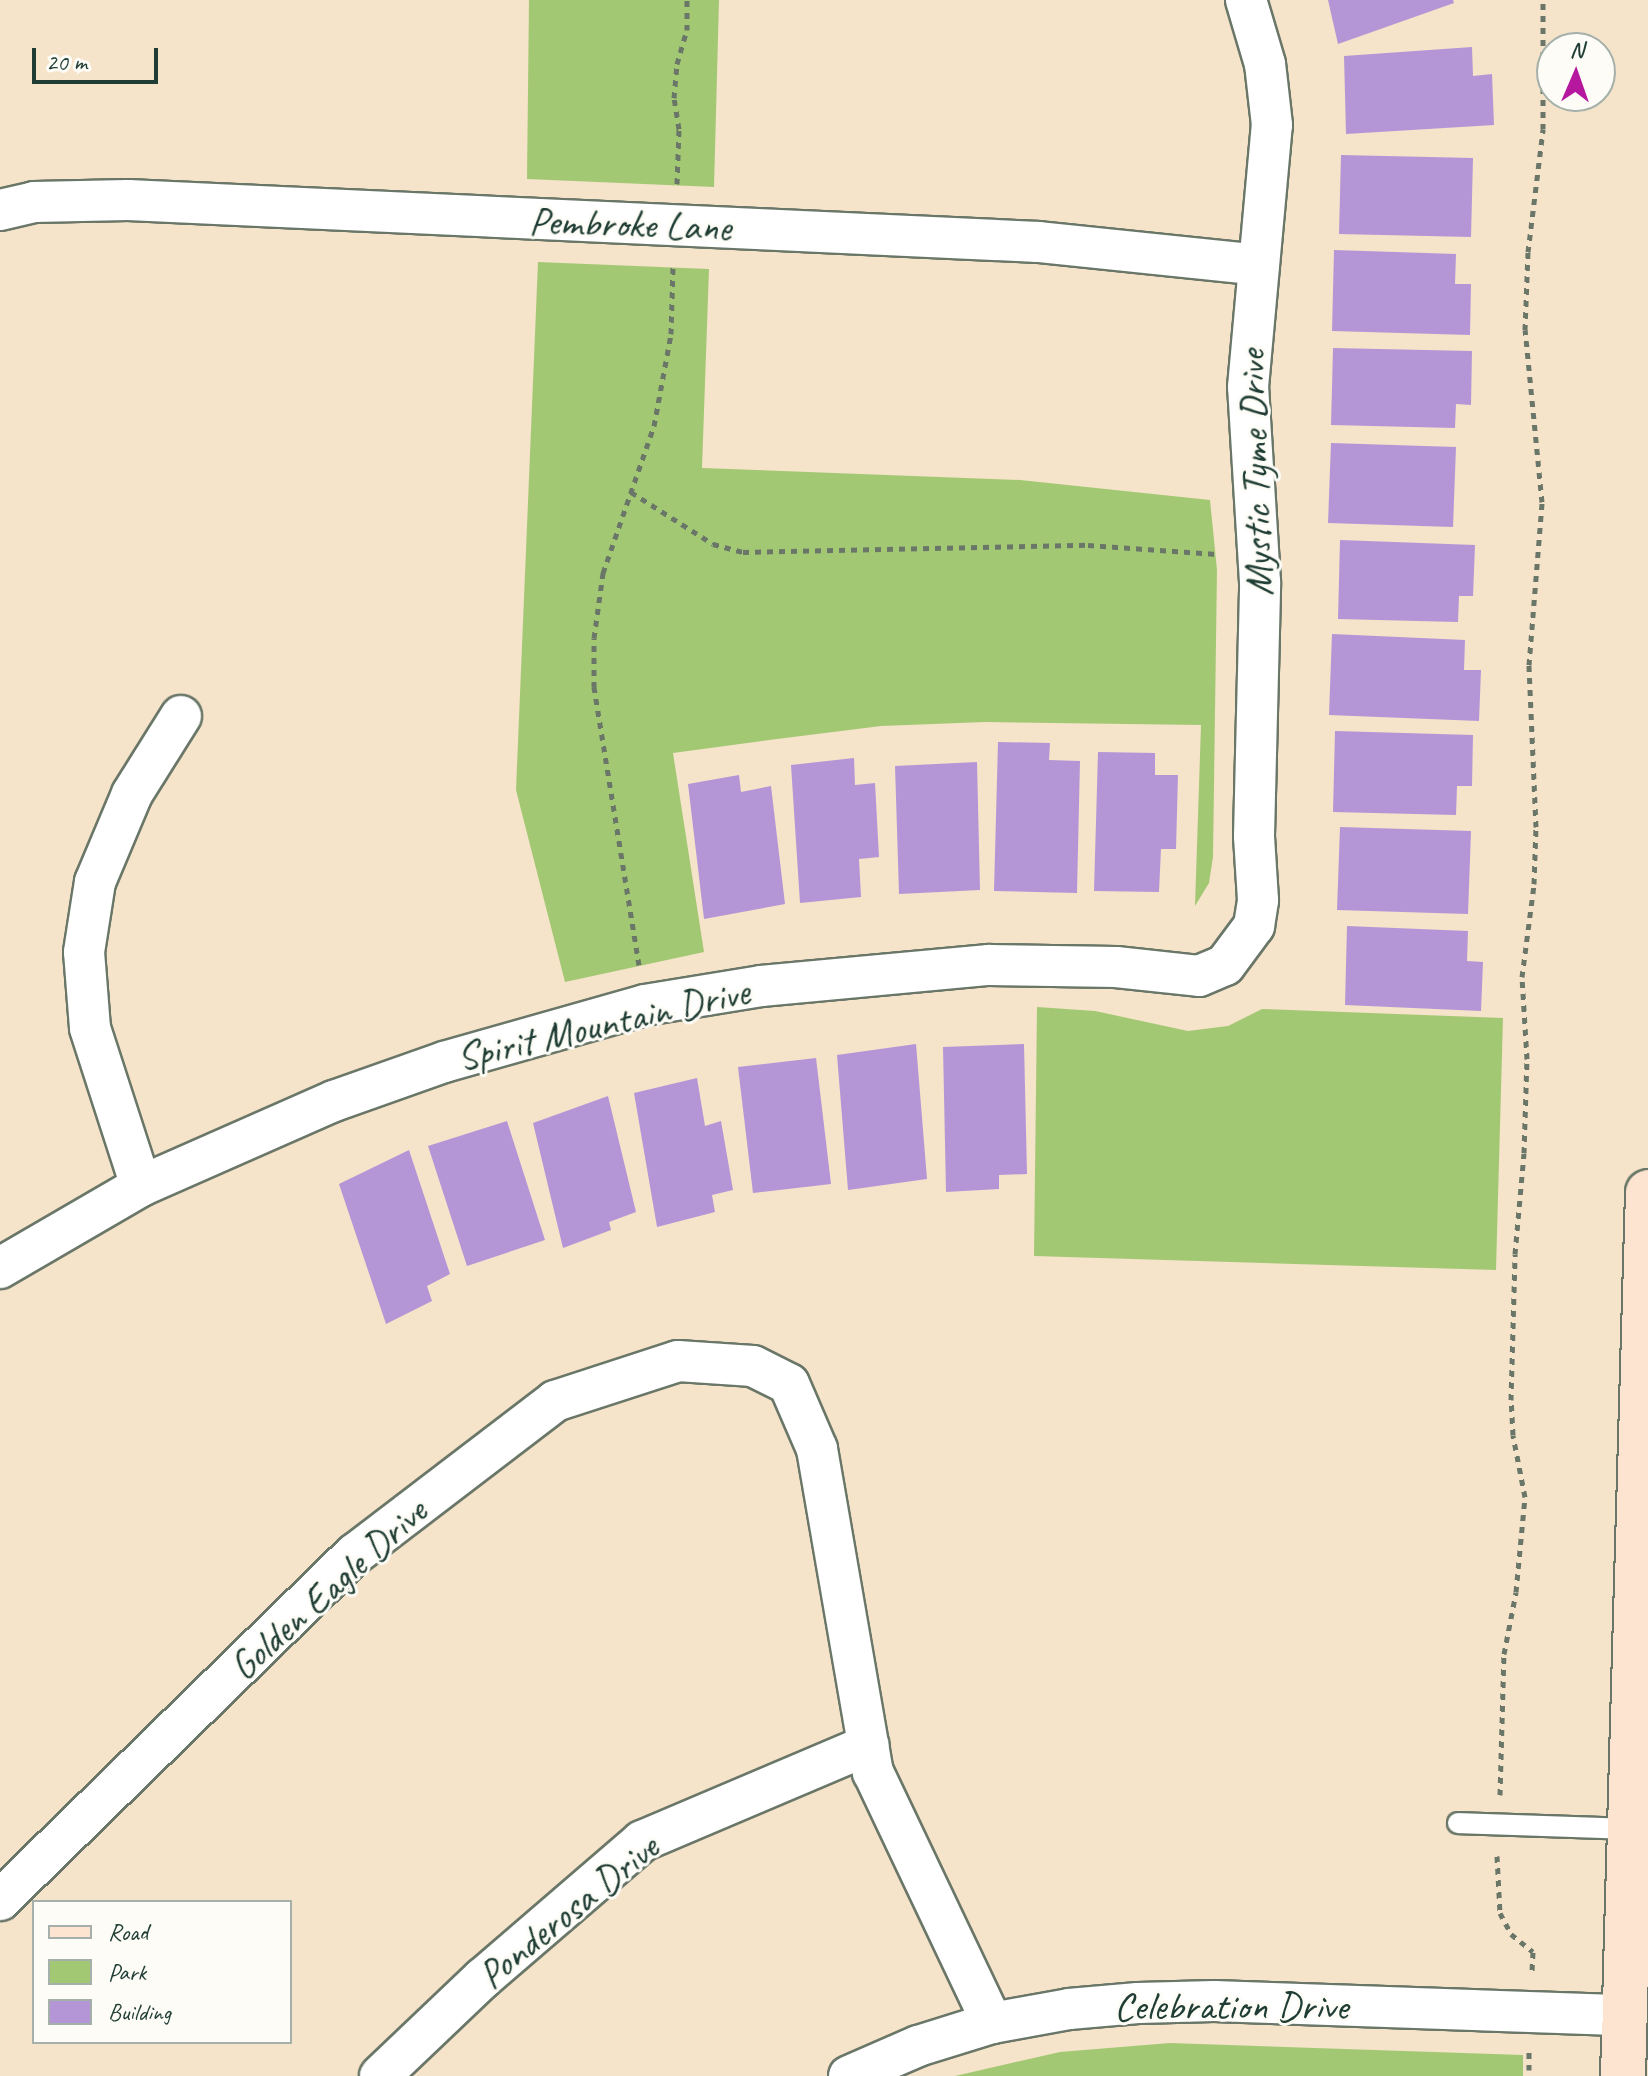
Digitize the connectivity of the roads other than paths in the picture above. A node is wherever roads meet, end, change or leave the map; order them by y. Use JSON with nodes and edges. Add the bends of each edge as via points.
{"nodes":[{"id":1,"x":1246,"y":0,"type":"edge"},
{"id":2,"x":0,"y":210,"type":"edge"},
{"id":3,"x":1259,"y":265,"type":"junction"},
{"id":4,"x":181,"y":716,"type":"dead end"},
{"id":5,"x":1241,"y":946,"type":"joint"},
{"id":6,"x":141,"y":1186,"type":"junction"},
{"id":7,"x":1648,"y":1192,"type":"edge"},
{"id":8,"x":0,"y":1268,"type":"edge"},
{"id":9,"x":868,"y":1745,"type":"junction"},
{"id":10,"x":1458,"y":1823,"type":"dead end"},
{"id":11,"x":1629,"y":1829,"type":"junction"},
{"id":12,"x":0,"y":1900,"type":"edge"},
{"id":13,"x":1624,"y":2015,"type":"junction"},
{"id":14,"x":992,"y":2023,"type":"junction"},
{"id":15,"x":380,"y":2076,"type":"edge"},
{"id":16,"x":849,"y":2076,"type":"edge"},
{"id":17,"x":1623,"y":2076,"type":"edge"}],
"edges":[{"from":1,"to":3,"type":"street","name":"Mystic Tyme Drive","via":[[1265,64],[1272,125]]},
{"from":2,"to":3,"type":"street","name":"Pembroke Lane","via":[[34,202],[128,200],[1038,242]]},
{"from":3,"to":5,"type":"street","name":"Mystic Tyme Drive","via":[[1248,387],[1260,582],[1254,836],[1258,900],[1254,926]]},
{"from":4,"to":6,"type":"street","via":[[132,794],[95,882],[84,952],[90,1028]]},
{"from":5,"to":6,"type":"street","name":"Spirit Mountain Drive","via":[[1225,965],[1199,976],[1116,967],[989,965],[761,986],[645,1005],[444,1062],[334,1101]]},
{"from":6,"to":8,"type":"street","name":"Spirit Mountain Drive"},
{"from":7,"to":11,"type":"main road"},
{"from":9,"to":12,"type":"street","name":"Golden Eagle Drive","via":[[817,1449],[789,1384],[753,1366],[678,1361],[555,1401],[355,1554]]},
{"from":9,"to":14,"type":"street","via":[[873,1772]]},
{"from":9,"to":15,"type":"street","name":"Ponderosa Drive","via":[[642,1841],[483,1978]]},
{"from":10,"to":11,"type":"lane"},
{"from":11,"to":13,"type":"main road"},
{"from":13,"to":14,"type":"street","name":"Celebration Drive","via":[[1214,2001],[1069,2009]]},
{"from":13,"to":17,"type":"main road"},
{"from":14,"to":16,"type":"street","name":"Celebration Drive","via":[[918,2046]]}]}
